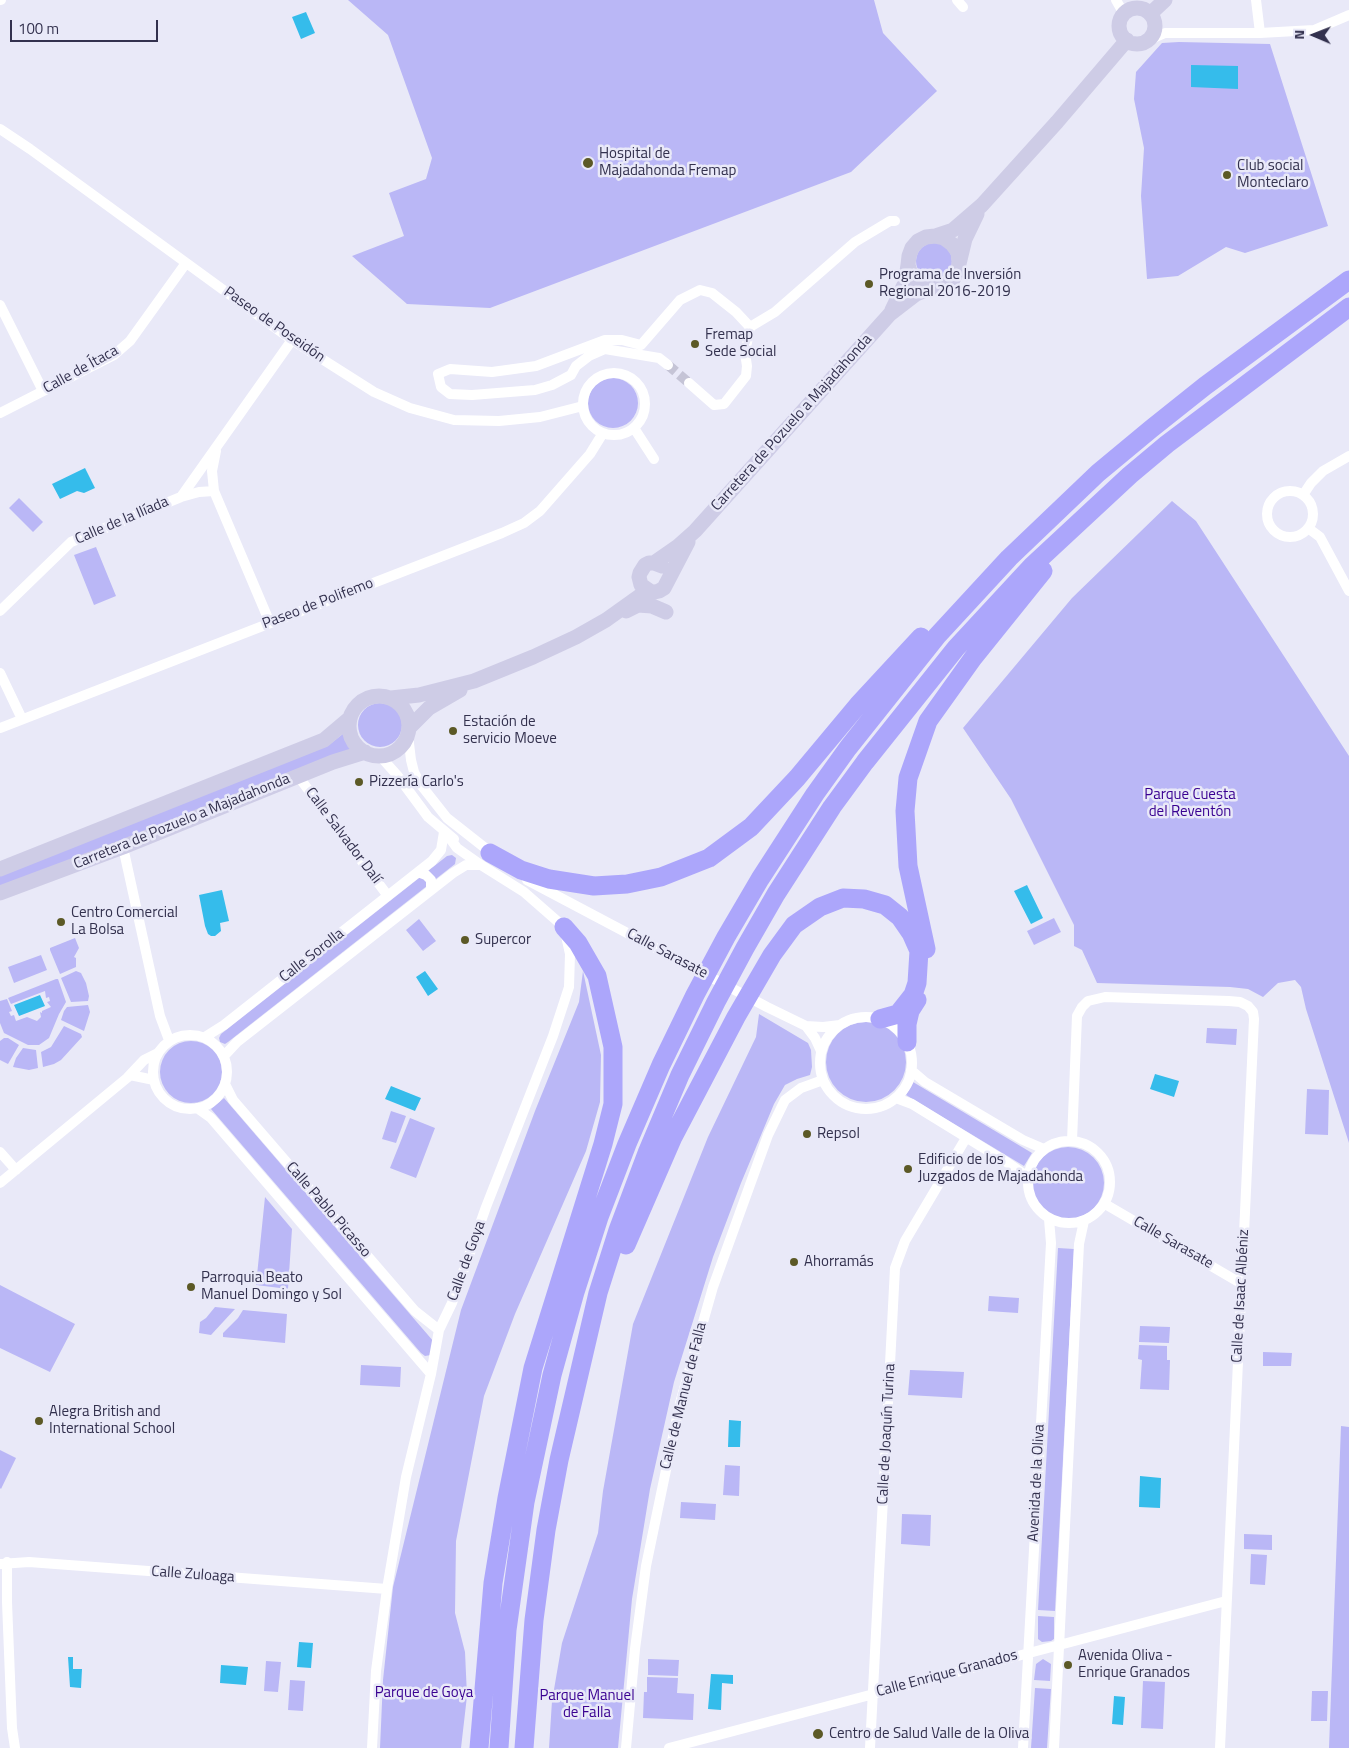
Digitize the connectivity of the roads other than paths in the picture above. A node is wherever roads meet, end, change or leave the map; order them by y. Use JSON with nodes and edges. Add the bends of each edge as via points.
{"nodes":[{"id":1,"x":1116,"y":0,"type":"edge"},
{"id":2,"x":1165,"y":0,"type":"edge"},
{"id":3,"x":1256,"y":0,"type":"edge"},
{"id":4,"x":1124,"y":14,"type":"junction"},
{"id":5,"x":1349,"y":15,"type":"edge"},
{"id":6,"x":1155,"y":28,"type":"junction"},
{"id":7,"x":1260,"y":33,"type":"junction"},
{"id":8,"x":1127,"y":40,"type":"junction"},
{"id":9,"x":0,"y":129,"type":"edge"},
{"id":10,"x":982,"y":205,"type":"junction"},
{"id":11,"x":895,"y":221,"type":"dead end"},
{"id":12,"x":935,"y":236,"type":"junction"},
{"id":13,"x":959,"y":262,"type":"junction"},
{"id":14,"x":186,"y":264,"type":"junction"},
{"id":15,"x":908,"y":265,"type":"junction"},
{"id":16,"x":1349,"y":280,"type":"edge"},
{"id":17,"x":931,"y":288,"type":"junction"},
{"id":18,"x":0,"y":305,"type":"edge"},
{"id":19,"x":1349,"y":307,"type":"edge"},
{"id":20,"x":890,"y":314,"type":"junction"},
{"id":21,"x":750,"y":327,"type":"junction"},
{"id":22,"x":292,"y":340,"type":"junction"},
{"id":23,"x":641,"y":345,"type":"junction"},
{"id":24,"x":689,"y":383,"type":"tunnel mouth"},
{"id":25,"x":43,"y":391,"type":"junction"},
{"id":26,"x":583,"y":406,"type":"junction"},
{"id":27,"x":0,"y":413,"type":"edge"},
{"id":28,"x":634,"y":428,"type":"junction"},
{"id":29,"x":603,"y":433,"type":"junction"},
{"id":30,"x":216,"y":448,"type":"junction"},
{"id":31,"x":1349,"y":456,"type":"edge"},
{"id":32,"x":654,"y":459,"type":"dead end"},
{"id":33,"x":1130,"y":475,"type":"junction"},
{"id":34,"x":214,"y":491,"type":"junction"},
{"id":35,"x":1303,"y":495,"type":"junction"},
{"id":36,"x":181,"y":497,"type":"junction"},
{"id":37,"x":1308,"y":528,"type":"junction"},
{"id":38,"x":695,"y":531,"type":"junction"},
{"id":39,"x":1009,"y":558,"type":"junction"},
{"id":40,"x":654,"y":563,"type":"junction"},
{"id":41,"x":639,"y":577,"type":"junction"},
{"id":42,"x":668,"y":578,"type":"junction"},
{"id":43,"x":1349,"y":589,"type":"edge"},
{"id":44,"x":652,"y":592,"type":"junction"},
{"id":45,"x":0,"y":611,"type":"edge"},
{"id":46,"x":606,"y":620,"type":"junction"},
{"id":47,"x":270,"y":623,"type":"junction"},
{"id":48,"x":0,"y":673,"type":"edge"},
{"id":49,"x":474,"y":681,"type":"junction"},
{"id":50,"x":391,"y":698,"type":"junction"},
{"id":51,"x":350,"y":718,"type":"junction"},
{"id":52,"x":22,"y":720,"type":"junction"},
{"id":53,"x":0,"y":728,"type":"edge"},
{"id":54,"x":409,"y":731,"type":"junction"},
{"id":55,"x":365,"y":752,"type":"junction"},
{"id":56,"x":380,"y":756,"type":"junction"},
{"id":57,"x":298,"y":776,"type":"junction"},
{"id":58,"x":447,"y":835,"type":"junction"},
{"id":59,"x":123,"y":846,"type":"junction"},
{"id":60,"x":485,"y":859,"type":"junction"},
{"id":61,"x":0,"y":869,"type":"edge"},
{"id":62,"x":418,"y":872,"type":"junction"},
{"id":63,"x":529,"y":880,"type":"junction"},
{"id":64,"x":431,"y":890,"type":"junction"},
{"id":65,"x":0,"y":893,"type":"edge"},
{"id":66,"x":388,"y":896,"type":"junction"},
{"id":67,"x":564,"y":927,"type":"junction"},
{"id":68,"x":880,"y":1019,"type":"junction"},
{"id":69,"x":840,"y":1025,"type":"junction"},
{"id":70,"x":806,"y":1026,"type":"junction"},
{"id":71,"x":205,"y":1038,"type":"junction"},
{"id":72,"x":169,"y":1040,"type":"junction"},
{"id":73,"x":907,"y":1042,"type":"junction"},
{"id":74,"x":821,"y":1051,"type":"junction"},
{"id":75,"x":158,"y":1053,"type":"junction"},
{"id":76,"x":224,"y":1056,"type":"junction"},
{"id":77,"x":911,"y":1070,"type":"junction"},
{"id":78,"x":130,"y":1075,"type":"junction"},
{"id":79,"x":154,"y":1080,"type":"junction"},
{"id":80,"x":823,"y":1080,"type":"junction"},
{"id":81,"x":225,"y":1084,"type":"junction"},
{"id":82,"x":896,"y":1098,"type":"junction"},
{"id":83,"x":197,"y":1108,"type":"junction"},
{"id":84,"x":966,"y":1138,"type":"junction"},
{"id":85,"x":1072,"y":1141,"type":"junction"},
{"id":86,"x":1044,"y":1149,"type":"junction"},
{"id":87,"x":0,"y":1152,"type":"edge"},
{"id":88,"x":16,"y":1170,"type":"junction"},
{"id":89,"x":1028,"y":1177,"type":"junction"},
{"id":90,"x":0,"y":1183,"type":"edge"},
{"id":91,"x":1104,"y":1204,"type":"junction"},
{"id":92,"x":1049,"y":1219,"type":"junction"},
{"id":93,"x":1084,"y":1221,"type":"junction"},
{"id":94,"x":1242,"y":1284,"type":"junction"},
{"id":95,"x":575,"y":1292,"type":"junction"},
{"id":96,"x":439,"y":1330,"type":"junction"},
{"id":97,"x":585,"y":1348,"type":"junction"},
{"id":98,"x":431,"y":1374,"type":"junction"},
{"id":99,"x":507,"y":1498,"type":"junction"},
{"id":100,"x":4,"y":1563,"type":"edge"},
{"id":101,"x":387,"y":1589,"type":"junction"},
{"id":102,"x":1226,"y":1601,"type":"junction"},
{"id":103,"x":534,"y":1620,"type":"junction"},
{"id":104,"x":1059,"y":1646,"type":"junction"},
{"id":105,"x":1028,"y":1653,"type":"junction"},
{"id":106,"x":873,"y":1694,"type":"junction"},
{"id":107,"x":15,"y":1748,"type":"edge"},
{"id":108,"x":372,"y":1748,"type":"edge"},
{"id":109,"x":479,"y":1748,"type":"edge"},
{"id":110,"x":499,"y":1748,"type":"edge"},
{"id":111,"x":524,"y":1748,"type":"edge"},
{"id":112,"x":532,"y":1748,"type":"edge"},
{"id":113,"x":626,"y":1748,"type":"edge"},
{"id":114,"x":669,"y":1748,"type":"edge"},
{"id":115,"x":870,"y":1748,"type":"edge"},
{"id":116,"x":1023,"y":1748,"type":"edge"},
{"id":117,"x":1054,"y":1748,"type":"edge"},
{"id":118,"x":1220,"y":1748,"type":"edge"}],
"edges":[{"from":1,"to":4,"type":"street"},
{"from":2,"to":6,"type":"street"},
{"from":3,"to":7,"type":"street"},
{"from":4,"to":6,"type":"street","via":[[1140,8]]},
{"from":4,"to":8,"type":"street","via":[[1120,31]]},
{"from":5,"to":7,"type":"street","via":[[1314,30]]},
{"from":6,"to":7,"type":"street"},
{"from":6,"to":8,"type":"street","via":[[1138,44]]},
{"from":8,"to":10,"type":"street"},
{"from":9,"to":14,"type":"street","name":"Paseo de Poseidón"},
{"from":10,"to":12,"type":"street","via":[[953,230]]},
{"from":10,"to":13,"type":"street","via":[[965,238]]},
{"from":11,"to":21,"type":"street","via":[[855,242],[775,312]]},
{"from":12,"to":13,"type":"street","via":[[952,244],[958,252]]},
{"from":12,"to":15,"type":"street","via":[[926,237],[912,248]]},
{"from":13,"to":17,"type":"street","via":[[952,281]]},
{"from":14,"to":22,"type":"street","name":"Paseo de Poseidón"},
{"from":14,"to":25,"type":"street","name":"Calle de Ítaca","via":[[130,341],[114,355]]},
{"from":15,"to":17,"type":"street","via":[[916,280]]},
{"from":15,"to":20,"type":"street","name":"Carretera de Pozuelo a Majadahonda","via":[[905,283]]},
{"from":16,"to":39,"type":"highway","via":[[1158,422],[1098,473]]},
{"from":17,"to":20,"type":"street","name":"Carretera de Pozuelo a Majadahonda","via":[[916,294]]},
{"from":18,"to":25,"type":"street"},
{"from":19,"to":33,"type":"highway","via":[[1217,405]]},
{"from":20,"to":38,"type":"street","name":"Carretera de Pozuelo a Majadahonda"},
{"from":21,"to":23,"type":"street","via":[[712,293],[700,290],[680,300]]},
{"from":21,"to":24,"type":"street","via":[[744,353],[746,376],[724,404],[714,405]]},
{"from":22,"to":26,"type":"street","name":"Paseo de Poseidón","via":[[374,392],[410,408],[454,420],[499,421],[540,417]]},
{"from":22,"to":30,"type":"street","name":"Calle de la Ilíada"},
{"from":23,"to":23,"type":"street","via":[[664,362],[605,348],[576,366],[571,375],[535,390],[450,394],[441,387],[438,374],[450,369],[492,372],[536,366],[605,340]]},
{"from":25,"to":27,"type":"street","name":"Calle de Ítaca"},
{"from":26,"to":28,"type":"street","via":[[584,394],[591,383],[614,373],[626,375],[643,393],[645,406],[642,418]]},
{"from":26,"to":29,"type":"street","via":[[586,418]]},
{"from":28,"to":29,"type":"street","via":[[619,435]]},
{"from":28,"to":32,"type":"street"},
{"from":29,"to":47,"type":"street","name":"Paseo de Polifemo","via":[[590,454],[540,511],[524,523]]},
{"from":30,"to":34,"type":"street","name":"Calle de la Ilíada","via":[[212,471]]},
{"from":30,"to":36,"type":"street","name":"Calle de la Ilíada"},
{"from":31,"to":35,"type":"street","via":[[1323,471]]},
{"from":33,"to":73,"type":"highway","via":[[1088,526],[1039,576],[973,658],[928,721],[908,778],[906,802],[908,866],[926,951],[923,984],[906,1024]]},
{"from":33,"to":97,"type":"highway","via":[[1032,566],[956,648],[832,807],[776,894],[716,1002],[647,1153],[618,1230]]},
{"from":34,"to":36,"type":"street","name":"Calle de la Ilíada"},
{"from":34,"to":47,"type":"street"},
{"from":35,"to":37,"type":"street","via":[[1312,507],[1312,522]]},
{"from":35,"to":37,"type":"street","via":[[1288,491],[1274,496],[1267,517],[1274,531],[1280,535],[1295,536]]},
{"from":36,"to":45,"type":"street","name":"Calle de la Ilíada","via":[[71,542]]},
{"from":37,"to":43,"type":"street","via":[[1320,537]]},
{"from":38,"to":40,"type":"street","name":"Carretera de Pozuelo a Majadahonda"},
{"from":38,"to":42,"type":"street","name":"Carretera de Pozuelo a Majadahonda"},
{"from":39,"to":60,"type":"highway","via":[[945,612],[858,704],[797,778],[751,827],[709,858],[661,878],[594,886],[549,879]]},
{"from":39,"to":95,"type":"highway","via":[[937,636],[883,702],[815,794],[760,879],[708,970],[661,1065],[627,1144]]},
{"from":40,"to":41,"type":"street","via":[[645,565]]},
{"from":40,"to":42,"type":"street","via":[[666,569]]},
{"from":41,"to":44,"type":"street","via":[[641,585]]},
{"from":41,"to":46,"type":"street"},
{"from":42,"to":44,"type":"street","via":[[664,588]]},
{"from":44,"to":46,"type":"street","via":[[641,595]]},
{"from":44,"to":46,"type":"street","via":[[666,612],[638,605]]},
{"from":46,"to":49,"type":"street","via":[[533,658]]},
{"from":47,"to":52,"type":"street","name":"Paseo de Polifemo"},
{"from":48,"to":52,"type":"street"},
{"from":49,"to":50,"type":"street","via":[[419,695]]},
{"from":49,"to":54,"type":"street","via":[[429,708]]},
{"from":50,"to":51,"type":"street","via":[[366,698]]},
{"from":50,"to":54,"type":"street","via":[[405,709]]},
{"from":51,"to":55,"type":"street","via":[[352,738]]},
{"from":51,"to":61,"type":"street","name":"Carretera de Pozuelo a Majadahonda","via":[[324,740]]},
{"from":52,"to":53,"type":"street","name":"Paseo de Polifemo"},
{"from":54,"to":56,"type":"street","via":[[398,750]]},
{"from":54,"to":60,"type":"street","name":"Calle Sarasate","via":[[411,760],[421,785]]},
{"from":55,"to":56,"type":"street"},
{"from":55,"to":57,"type":"street","name":"Carretera de Pozuelo a Majadahonda"},
{"from":56,"to":58,"type":"street","name":"Calle Sarasate","via":[[428,817]]},
{"from":57,"to":59,"type":"street","name":"Carretera de Pozuelo a Majadahonda"},
{"from":57,"to":66,"type":"street","name":"Calle Salvador Dalí"},
{"from":58,"to":60,"type":"street","via":[[457,848]]},
{"from":58,"to":62,"type":"street","name":"Calle Sorolla","via":[[441,850]]},
{"from":58,"to":63,"type":"street","name":"Calle Sarasate","via":[[484,860]]},
{"from":59,"to":65,"type":"street","name":"Carretera de Pozuelo a Majadahonda"},
{"from":59,"to":72,"type":"street","via":[[160,1016]]},
{"from":60,"to":63,"type":"street","name":"Calle Sarasate"},
{"from":60,"to":64,"type":"street","name":"Calle Sorolla","via":[[466,865]]},
{"from":60,"to":67,"type":"street"},
{"from":62,"to":64,"type":"street","via":[[431,880]]},
{"from":62,"to":66,"type":"street","name":"Calle Sorolla"},
{"from":63,"to":70,"type":"street","name":"Calle Sarasate"},
{"from":64,"to":76,"type":"street","name":"Calle Sorolla","via":[[237,1042]]},
{"from":66,"to":71,"type":"street","name":"Calle Sorolla"},
{"from":67,"to":96,"type":"street","name":"Calle de Goya","via":[[570,954],[569,987],[452,1303]]},
{"from":67,"to":99,"type":"highway","via":[[578,943],[597,976],[613,1047],[613,1104],[533,1368]]},
{"from":68,"to":69,"type":"street","via":[[859,1017]]},
{"from":68,"to":73,"type":"street","via":[[895,1028]]},
{"from":68,"to":97,"type":"highway","via":[[898,1014],[913,995],[917,983],[919,951],[900,917],[885,905],[843,898],[820,907],[794,925],[772,955],[736,1017],[673,1136]]},
{"from":69,"to":70,"type":"street","name":"Calle Sarasate"},
{"from":69,"to":74,"type":"street","via":[[825,1041]]},
{"from":70,"to":74,"type":"street"},
{"from":71,"to":72,"type":"street","via":[[190,1035]]},
{"from":71,"to":76,"type":"street"},
{"from":72,"to":75,"type":"street"},
{"from":73,"to":77,"type":"street"},
{"from":74,"to":80,"type":"street"},
{"from":75,"to":78,"type":"street","via":[[144,1060]]},
{"from":75,"to":79,"type":"street","via":[[153,1063]]},
{"from":76,"to":81,"type":"street"},
{"from":77,"to":82,"type":"street","via":[[906,1085]]},
{"from":77,"to":86,"type":"street","via":[[925,1082]]},
{"from":78,"to":79,"type":"street"},
{"from":78,"to":88,"type":"street"},
{"from":79,"to":83,"type":"street","via":[[162,1096],[172,1104],[184,1109]]},
{"from":80,"to":82,"type":"street","via":[[830,1092],[854,1108],[883,1106]]},
{"from":80,"to":113,"type":"street","name":"Calle de Manuel de Falla","via":[[801,1088],[785,1100],[768,1135],[713,1287],[680,1403],[646,1566]]},
{"from":81,"to":83,"type":"street","via":[[214,1100]]},
{"from":81,"to":96,"type":"street","name":"Calle Pablo Picasso","via":[[233,1100],[415,1311]]},
{"from":82,"to":84,"type":"street","via":[[912,1104]]},
{"from":83,"to":98,"type":"street","name":"Calle Pablo Picasso","via":[[211,1118]]},
{"from":84,"to":89,"type":"street"},
{"from":84,"to":106,"type":"street","name":"Calle de Joaquín Turina","via":[[905,1241],[895,1268]]},
{"from":85,"to":86,"type":"street","via":[[1057,1142]]},
{"from":85,"to":91,"type":"street","via":[[1086,1144],[1106,1163],[1110,1190]]},
{"from":85,"to":94,"type":"street","name":"Calle de Isaac Albéniz","via":[[1077,1016],[1088,1001],[1105,997],[1229,1000],[1248,1006],[1254,1019]]},
{"from":86,"to":89,"type":"street","via":[[1036,1156]]},
{"from":87,"to":88,"type":"street"},
{"from":88,"to":90,"type":"street"},
{"from":89,"to":92,"type":"street","via":[[1032,1201]]},
{"from":91,"to":93,"type":"street"},
{"from":91,"to":94,"type":"street","name":"Calle Sarasate"},
{"from":92,"to":93,"type":"street","via":[[1072,1224]]},
{"from":92,"to":105,"type":"street","name":"Avenida de la Oliva","via":[[1051,1244]]},
{"from":93,"to":104,"type":"street","name":"Avenida de la Oliva","via":[[1079,1244]]},
{"from":94,"to":102,"type":"street","name":"Calle de Isaac Albéniz"},
{"from":95,"to":99,"type":"highway","via":[[553,1333],[540,1372]]},
{"from":95,"to":110,"type":"highway","via":[[552,1375],[525,1502],[507,1630]]},
{"from":96,"to":98,"type":"street","name":"Calle de Goya"},
{"from":97,"to":103,"type":"highway","via":[[557,1469]]},
{"from":98,"to":101,"type":"street","name":"Calle de Goya","via":[[406,1477]]},
{"from":99,"to":109,"type":"highway","via":[[492,1592]]},
{"from":100,"to":101,"type":"street","name":"Calle Zuloaga","via":[[29,1562]]},
{"from":100,"to":107,"type":"street"},
{"from":101,"to":108,"type":"street","name":"Calle de Goya","via":[[376,1671]]},
{"from":102,"to":104,"type":"street","name":"Calle Enrique Granados"},
{"from":102,"to":118,"type":"street","name":"Calle de Isaac Albéniz"},
{"from":103,"to":111,"type":"highway"},
{"from":103,"to":112,"type":"highway"},
{"from":104,"to":105,"type":"street","name":"Calle Enrique Granados"},
{"from":104,"to":117,"type":"street","name":"Avenida de la Oliva"},
{"from":105,"to":106,"type":"street","name":"Calle Enrique Granados"},
{"from":105,"to":116,"type":"street","name":"Avenida de la Oliva"},
{"from":106,"to":114,"type":"street","name":"Calle Enrique Granados"},
{"from":106,"to":115,"type":"street","name":"Calle de Joaquín Turina"}]}
